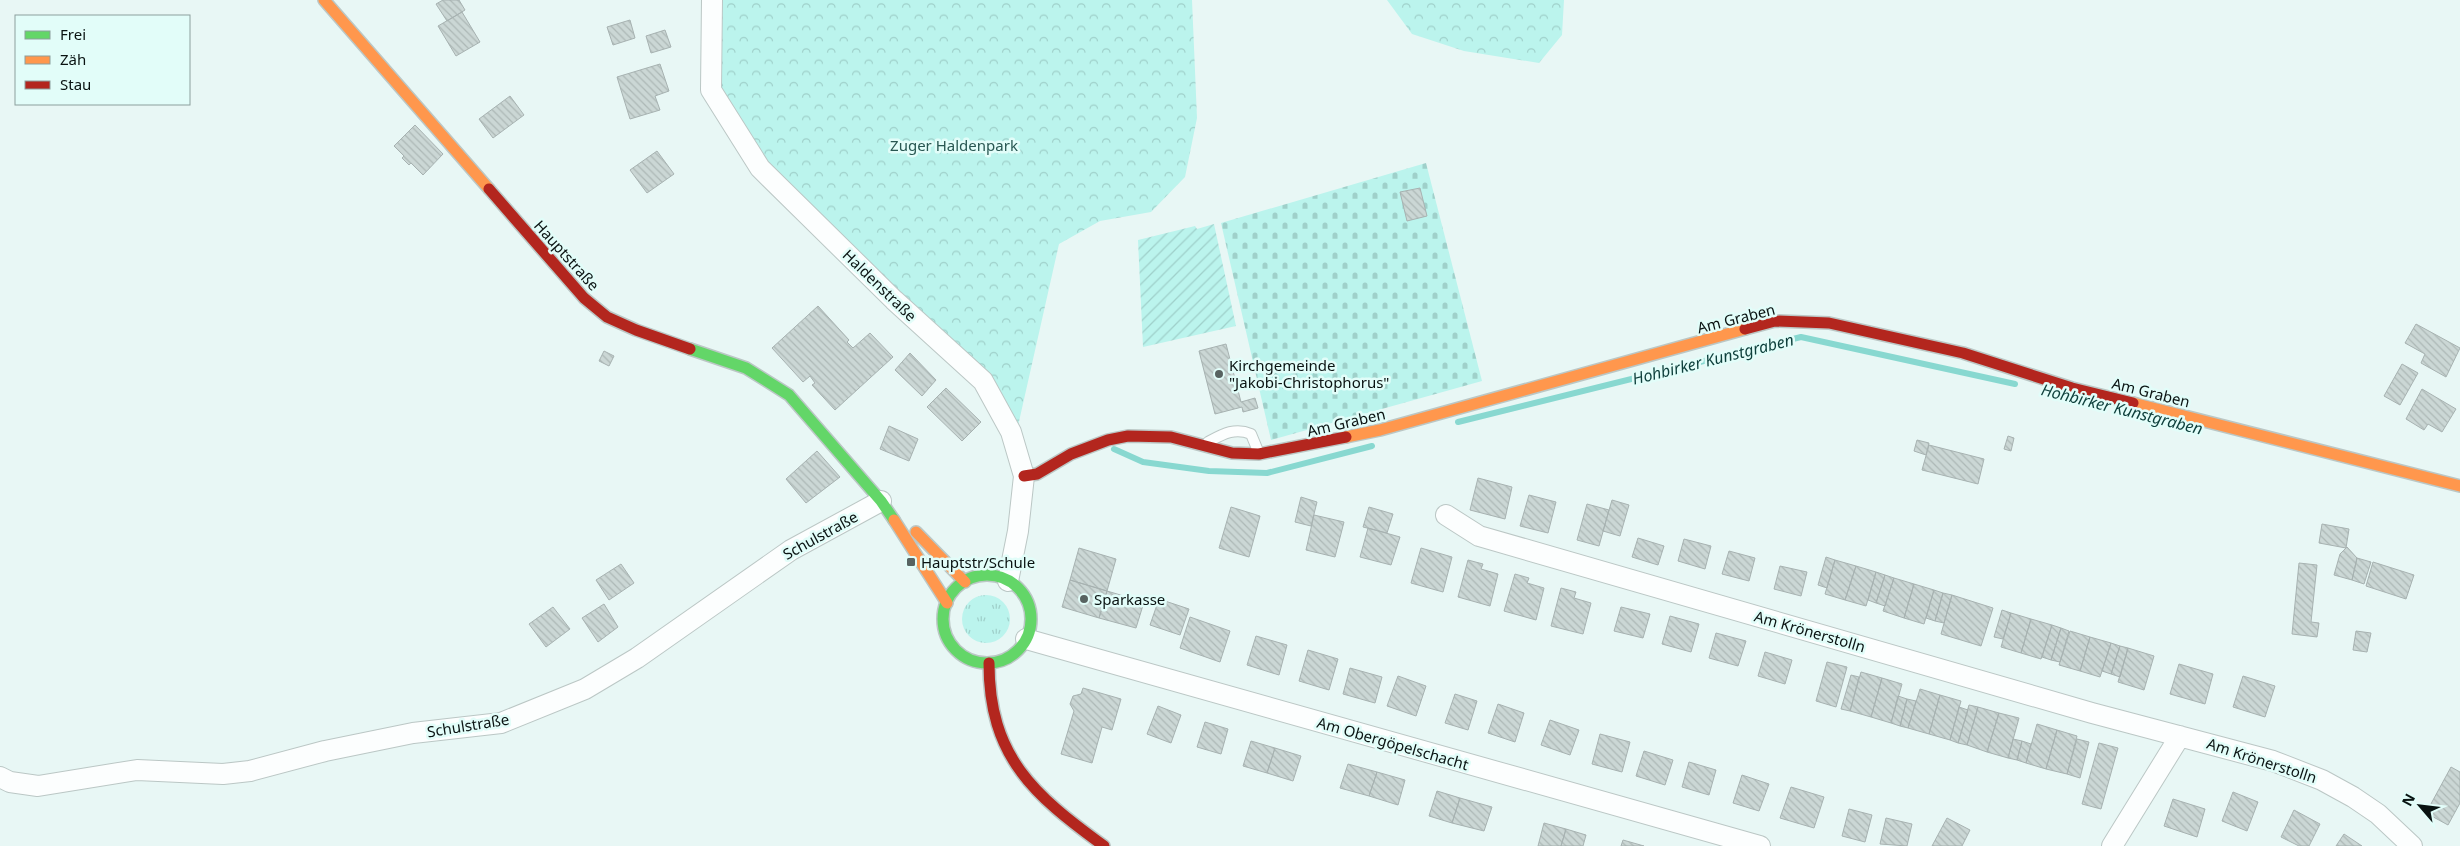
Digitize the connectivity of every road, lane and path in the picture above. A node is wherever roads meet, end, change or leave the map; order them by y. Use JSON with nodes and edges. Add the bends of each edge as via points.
{"nodes":[{"id":1,"x":324,"y":0,"type":"edge"},
{"id":2,"x":712,"y":0,"type":"edge"},
{"id":3,"x":1201,"y":446,"type":"junction"},
{"id":4,"x":1259,"y":454,"type":"junction"},
{"id":5,"x":1024,"y":476,"type":"junction"},
{"id":6,"x":2460,"y":486,"type":"edge"},
{"id":7,"x":881,"y":501,"type":"junction"},
{"id":8,"x":1446,"y":515,"type":"dead end"},
{"id":9,"x":1008,"y":581,"type":"junction"},
{"id":10,"x":965,"y":582,"type":"junction"},
{"id":11,"x":947,"y":603,"type":"junction"},
{"id":12,"x":1026,"y":639,"type":"junction"},
{"id":13,"x":989,"y":663,"type":"junction"},
{"id":14,"x":2180,"y":736,"type":"junction"},
{"id":15,"x":0,"y":777,"type":"edge"},
{"id":16,"x":1104,"y":846,"type":"edge"},
{"id":17,"x":1760,"y":846,"type":"edge"},
{"id":18,"x":2112,"y":846,"type":"edge"},
{"id":19,"x":2412,"y":846,"type":"edge"}],
"edges":[{"from":1,"to":7,"type":"street","name":"Hauptstraße","via":[[584,298],[607,317],[746,368],[790,395]]},
{"from":2,"to":5,"type":"street","name":"Haldenstraße","via":[[711,90],[760,168],[894,300],[983,381],[1011,432]]},
{"from":3,"to":4,"type":"street","name":"Am Graben","via":[[1232,453]]},
{"from":3,"to":4,"type":"lane","via":[[1224,433],[1243,430],[1251,434]]},
{"from":3,"to":5,"type":"street","name":"Am Graben","via":[[1171,436],[1115,438],[1071,454],[1037,474]]},
{"from":4,"to":6,"type":"street","name":"Am Graben","via":[[1380,430],[1775,321],[1829,323],[1963,353],[2072,388]]},
{"from":5,"to":9,"type":"street","name":"Haldenstraße"},
{"from":7,"to":10,"type":"street","name":"Hauptstraße"},
{"from":7,"to":11,"type":"street","name":"Hauptstraße"},
{"from":7,"to":15,"type":"street","name":"Schulstraße","via":[[791,550],[637,658],[585,689],[501,723],[413,733],[325,750],[250,771],[223,774],[137,770],[38,786],[10,782]]},
{"from":8,"to":14,"type":"street","name":"Am Krönerstolln","via":[[1479,536]]},
{"from":9,"to":10,"type":"street","via":[[978,576]]},
{"from":9,"to":12,"type":"street","via":[[1022,592],[1030,608],[1031,621]]},
{"from":10,"to":11,"type":"street"},
{"from":11,"to":13,"type":"street","via":[[944,625],[950,642],[964,657]]},
{"from":12,"to":13,"type":"street","via":[[1009,657]]},
{"from":12,"to":17,"type":"street","name":"Am Obergöpelschacht"},
{"from":13,"to":16,"type":"street","via":[[991,697],[1002,733],[1018,767],[1033,788],[1055,809]]},
{"from":14,"to":18,"type":"street"},
{"from":14,"to":19,"type":"street","name":"Am Krönerstolln","via":[[2273,761],[2322,780],[2378,814]]}]}
